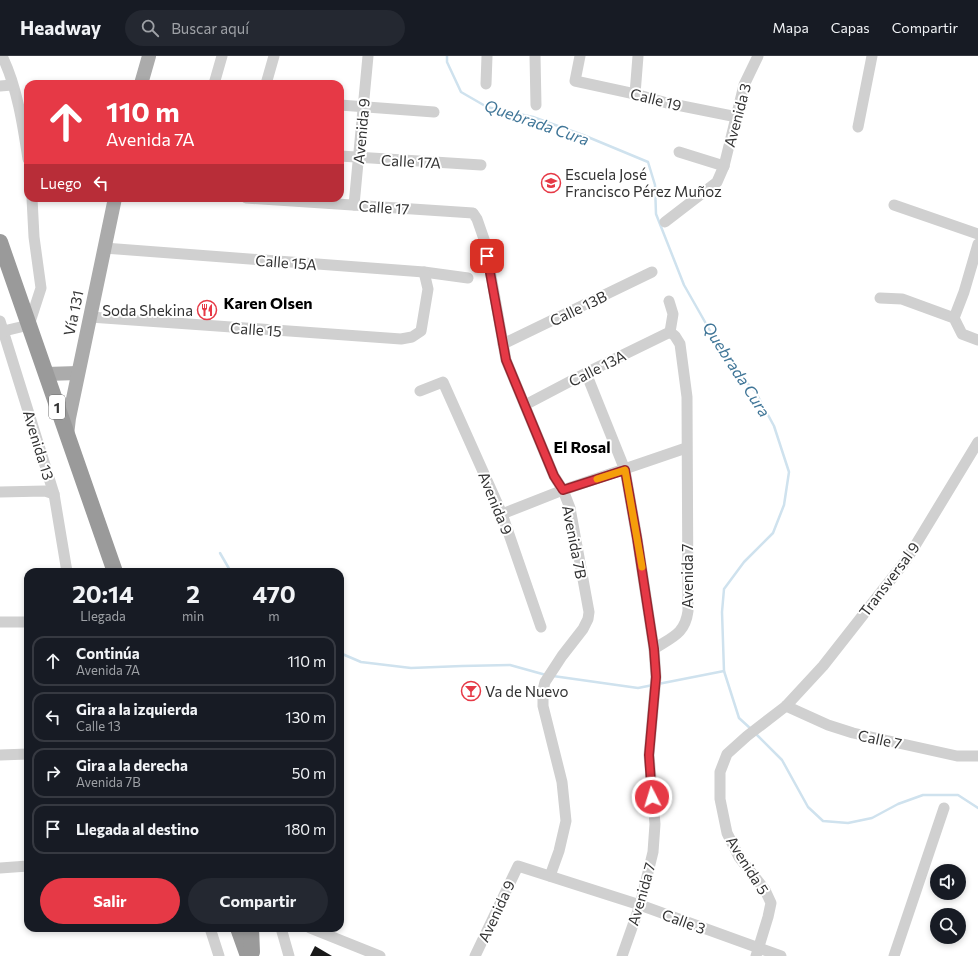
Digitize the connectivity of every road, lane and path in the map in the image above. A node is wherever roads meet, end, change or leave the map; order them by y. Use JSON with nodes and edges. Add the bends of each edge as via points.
{"nodes":[{"id":1,"x":2,"y":56,"type":"edge"},
{"id":2,"x":149,"y":56,"type":"edge"},
{"id":3,"x":222,"y":56,"type":"edge"},
{"id":4,"x":274,"y":56,"type":"edge"},
{"id":5,"x":368,"y":56,"type":"edge"},
{"id":6,"x":487,"y":56,"type":"edge"},
{"id":7,"x":535,"y":56,"type":"edge"},
{"id":8,"x":580,"y":56,"type":"edge"},
{"id":9,"x":638,"y":56,"type":"edge"},
{"id":10,"x":758,"y":56,"type":"edge"},
{"id":11,"x":872,"y":56,"type":"edge"},
{"id":12,"x":142,"y":80,"type":"edge"},
{"id":13,"x":215,"y":80,"type":"edge"},
{"id":14,"x":267,"y":80,"type":"edge"},
{"id":15,"x":486,"y":84,"type":"dead end"},
{"id":16,"x":12,"y":85,"type":"junction"},
{"id":17,"x":0,"y":86,"type":"edge"},
{"id":18,"x":635,"y":94,"type":"junction"},
{"id":19,"x":344,"y":105,"type":"edge"},
{"id":20,"x":536,"y":105,"type":"dead end"},
{"id":21,"x":364,"y":107,"type":"junction"},
{"id":22,"x":434,"y":112,"type":"dead end"},
{"id":23,"x":736,"y":117,"type":"junction"},
{"id":24,"x":858,"y":127,"type":"dead end"},
{"id":25,"x":24,"y":135,"type":"edge"},
{"id":26,"x":679,"y":152,"type":"dead end"},
{"id":27,"x":344,"y":156,"type":"edge"},
{"id":28,"x":359,"y":158,"type":"junction"},
{"id":29,"x":481,"y":164,"type":"dead end"},
{"id":30,"x":724,"y":166,"type":"junction"},
{"id":31,"x":32,"y":202,"type":"edge"},
{"id":32,"x":113,"y":202,"type":"edge"},
{"id":33,"x":308,"y":202,"type":"edge"},
{"id":34,"x":894,"y":204,"type":"dead end"},
{"id":35,"x":354,"y":205,"type":"junction"},
{"id":36,"x":473,"y":213,"type":"joint"},
{"id":37,"x":665,"y":222,"type":"dead end"},
{"id":38,"x":978,"y":234,"type":"edge"},
{"id":39,"x":0,"y":242,"type":"edge"},
{"id":40,"x":978,"y":244,"type":"edge"},
{"id":41,"x":104,"y":248,"type":"junction"},
{"id":42,"x":424,"y":272,"type":"junction"},
{"id":43,"x":652,"y":272,"type":"dead end"},
{"id":44,"x":468,"y":278,"type":"dead end"},
{"id":45,"x":880,"y":298,"type":"dead end"},
{"id":46,"x":669,"y":301,"type":"dead end"},
{"id":47,"x":90,"y":317,"type":"junction"},
{"id":48,"x":954,"y":318,"type":"junction"},
{"id":49,"x":29,"y":324,"type":"junction"},
{"id":50,"x":1,"y":328,"type":"edge"},
{"id":51,"x":670,"y":332,"type":"junction"},
{"id":52,"x":978,"y":340,"type":"edge"},
{"id":53,"x":503,"y":344,"type":"junction"},
{"id":54,"x":78,"y":373,"type":"junction"},
{"id":55,"x":586,"y":373,"type":"junction"},
{"id":56,"x":50,"y":375,"type":"junction"},
{"id":57,"x":420,"y":391,"type":"dead end"},
{"id":58,"x":525,"y":405,"type":"junction"},
{"id":59,"x":67,"y":436,"type":"junction"},
{"id":60,"x":978,"y":442,"type":"edge"},
{"id":61,"x":686,"y":448,"type":"junction"},
{"id":62,"x":625,"y":470,"type":"junction"},
{"id":63,"x":563,"y":490,"type":"junction"},
{"id":64,"x":0,"y":492,"type":"edge"},
{"id":65,"x":54,"y":494,"type":"junction"},
{"id":66,"x":502,"y":514,"type":"junction"},
{"id":67,"x":66,"y":568,"type":"edge"},
{"id":68,"x":114,"y":568,"type":"edge"},
{"id":69,"x":0,"y":622,"type":"edge"},
{"id":70,"x":24,"y":622,"type":"edge"},
{"id":71,"x":541,"y":627,"type":"dead end"},
{"id":72,"x":654,"y":649,"type":"junction"},
{"id":73,"x":786,"y":706,"type":"junction"},
{"id":74,"x":24,"y":754,"type":"edge"},
{"id":75,"x":0,"y":755,"type":"edge"},
{"id":76,"x":978,"y":756,"type":"edge"},
{"id":77,"x":944,"y":808,"type":"dead end"},
{"id":78,"x":24,"y":866,"type":"edge"},
{"id":79,"x":518,"y":866,"type":"joint"},
{"id":80,"x":0,"y":868,"type":"edge"},
{"id":81,"x":550,"y":876,"type":"junction"},
{"id":82,"x":640,"y":905,"type":"junction"},
{"id":83,"x":211,"y":932,"type":"edge"},
{"id":84,"x":239,"y":932,"type":"edge"},
{"id":85,"x":251,"y":932,"type":"edge"},
{"id":86,"x":282,"y":932,"type":"edge"},
{"id":87,"x":320,"y":932,"type":"edge"},
{"id":88,"x":758,"y":952,"type":"edge"},
{"id":89,"x":219,"y":956,"type":"edge"},
{"id":90,"x":248,"y":956,"type":"edge"},
{"id":91,"x":252,"y":956,"type":"edge"},
{"id":92,"x":289,"y":956,"type":"edge"},
{"id":93,"x":380,"y":956,"type":"edge"},
{"id":94,"x":475,"y":956,"type":"edge"},
{"id":95,"x":622,"y":956,"type":"edge"},
{"id":96,"x":781,"y":956,"type":"edge"},
{"id":97,"x":894,"y":956,"type":"edge"}],
"edges":[{"from":1,"to":16,"type":"street"},
{"from":2,"to":12,"type":"main road"},
{"from":3,"to":13,"type":"street"},
{"from":4,"to":14,"type":"street"},
{"from":5,"to":21,"type":"street","name":"Avenida 9"},
{"from":6,"to":15,"type":"street"},
{"from":7,"to":20,"type":"street"},
{"from":8,"to":18,"type":"street","name":"Calle 19","via":[[576,81]]},
{"from":9,"to":18,"type":"street"},
{"from":10,"to":23,"type":"street","name":"Avenida 3","via":[[744,85]]},
{"from":11,"to":24,"type":"street"},
{"from":16,"to":17,"type":"street"},
{"from":16,"to":25,"type":"street"},
{"from":18,"to":23,"type":"street","name":"Calle 19"},
{"from":19,"to":21,"type":"street"},
{"from":21,"to":22,"type":"street"},
{"from":21,"to":28,"type":"street","name":"Avenida 9"},
{"from":23,"to":30,"type":"street","name":"Avenida 3"},
{"from":26,"to":30,"type":"street"},
{"from":27,"to":28,"type":"street","name":"Calle 17A"},
{"from":28,"to":29,"type":"street","name":"Calle 17A"},
{"from":28,"to":35,"type":"street","name":"Avenida 9"},
{"from":30,"to":37,"type":"street","name":"Avenida 3","via":[[717,182]]},
{"from":31,"to":49,"type":"street","via":[[41,288]]},
{"from":32,"to":41,"type":"main road","name":"Vía 131"},
{"from":33,"to":35,"type":"street","name":"Calle 17"},
{"from":34,"to":38,"type":"street"},
{"from":35,"to":36,"type":"street","name":"Calle 17"},
{"from":36,"to":53,"type":"street","name":"Avenida 7B","via":[[485,242]]},
{"from":39,"to":49,"type":"highway","number":"1"},
{"from":40,"to":48,"type":"street"},
{"from":41,"to":42,"type":"street","name":"Calle 15A"},
{"from":41,"to":47,"type":"main road","name":"Vía 131"},
{"from":42,"to":44,"type":"street","name":"Calle 15A"},
{"from":42,"to":47,"type":"street","name":"Calle 15","via":[[428,288],[421,331],[412,337],[401,339]]},
{"from":43,"to":53,"type":"street","name":"Calle 13B"},
{"from":45,"to":48,"type":"street","via":[[902,299]]},
{"from":46,"to":51,"type":"street","via":[[673,314]]},
{"from":47,"to":54,"type":"main road","name":"Vía 131"},
{"from":48,"to":52,"type":"street","via":[[962,334]]},
{"from":49,"to":50,"type":"street"},
{"from":49,"to":56,"type":"highway","number":"1"},
{"from":50,"to":65,"type":"street","name":"Avenida 13"},
{"from":51,"to":55,"type":"street","name":"Calle 13A"},
{"from":51,"to":61,"type":"street","name":"Avenida 7","via":[[680,344],[686,397]]},
{"from":53,"to":58,"type":"street","name":"Avenida 7B","via":[[506,360]]},
{"from":54,"to":56,"type":"main road"},
{"from":54,"to":59,"type":"main road","name":"Vía 131"},
{"from":55,"to":58,"type":"street","name":"Calle 13A"},
{"from":55,"to":62,"type":"street"},
{"from":56,"to":59,"type":"highway","number":"1"},
{"from":57,"to":66,"type":"street","name":"Avenida 9","via":[[443,382]]},
{"from":58,"to":63,"type":"street","name":"Avenida 7B","via":[[554,476]]},
{"from":59,"to":68,"type":"highway","number":"1"},
{"from":60,"to":73,"type":"street","name":"Transversal 9","via":[[907,559],[823,666]]},
{"from":61,"to":62,"type":"street"},
{"from":61,"to":72,"type":"street","name":"Avenida 7","via":[[687,622],[681,631]]},
{"from":62,"to":63,"type":"street"},
{"from":62,"to":72,"type":"street"},
{"from":63,"to":66,"type":"street"},
{"from":63,"to":81,"type":"street","name":"Avenida 7B","via":[[570,508],[589,612],[583,629],[562,656],[545,682],[543,690],[543,706],[562,782],[566,821]]},
{"from":64,"to":65,"type":"street","via":[[45,490]]},
{"from":65,"to":67,"type":"street","name":"Avenida 13"},
{"from":66,"to":71,"type":"street","name":"Avenida 9"},
{"from":69,"to":70,"type":"street"},
{"from":72,"to":82,"type":"street","name":"Avenida 7","via":[[656,677],[649,755],[655,824]]},
{"from":73,"to":76,"type":"street","name":"Calle 7","via":[[853,733],[957,756]]},
{"from":73,"to":88,"type":"street","name":"Avenida 5","via":[[727,754],[720,772],[720,799],[727,833],[739,857],[765,890],[770,904]]},
{"from":74,"to":75,"type":"street"},
{"from":77,"to":97,"type":"street"},
{"from":78,"to":80,"type":"street"},
{"from":79,"to":81,"type":"street","name":"Calle 3"},
{"from":79,"to":94,"type":"street","name":"Avenida 9"},
{"from":81,"to":82,"type":"street","name":"Calle 3"},
{"from":82,"to":88,"type":"street","name":"Calle 3"},
{"from":82,"to":95,"type":"street","name":"Avenida 7"},
{"from":83,"to":89,"type":"street"},
{"from":84,"to":90,"type":"highway"},
{"from":85,"to":91,"type":"highway"},
{"from":86,"to":92,"type":"street"},
{"from":87,"to":93,"type":"street"},
{"from":88,"to":96,"type":"street","name":"Calle 3"}]}
